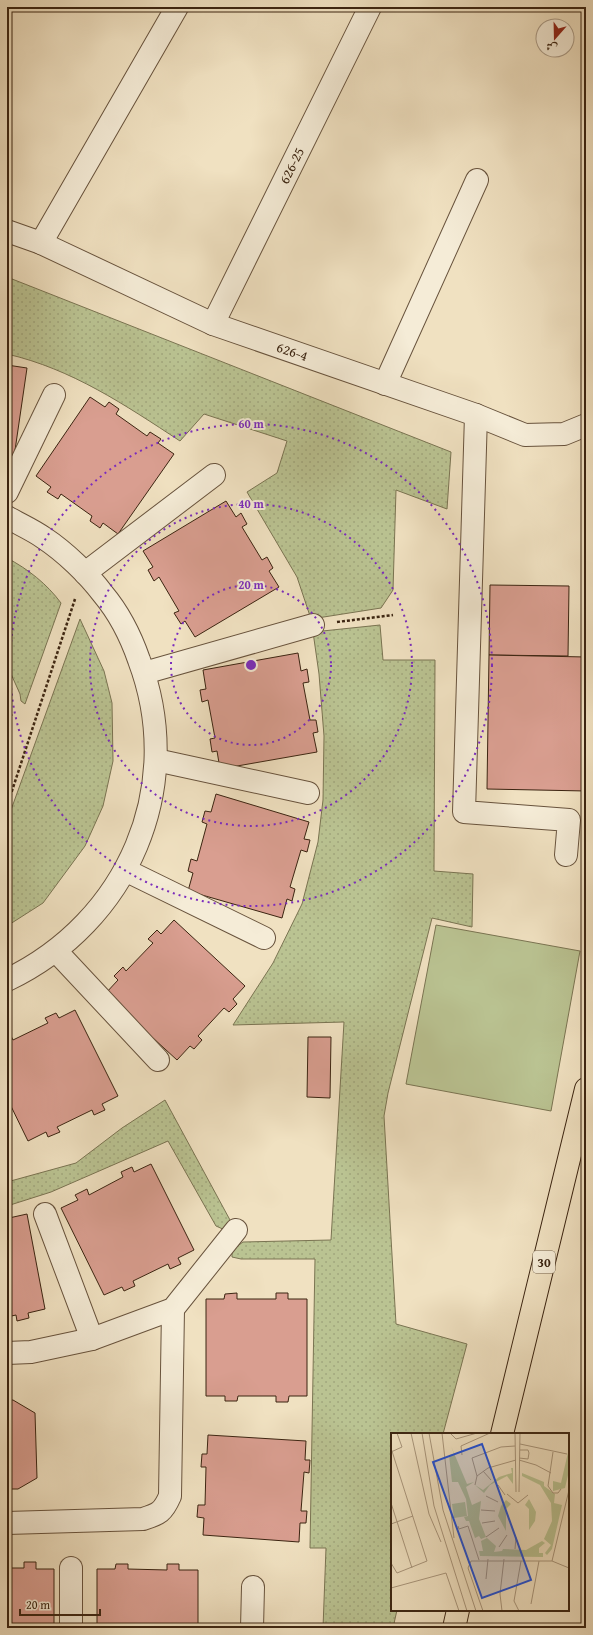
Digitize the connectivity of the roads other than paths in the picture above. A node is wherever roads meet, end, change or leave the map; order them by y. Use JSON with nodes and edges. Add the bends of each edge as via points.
{"nodes":[{"id":1,"x":177,"y":7,"type":"edge"},
{"id":2,"x":370,"y":7,"type":"edge"},
{"id":3,"x":477,"y":180,"type":"dead end"},
{"id":4,"x":7,"y":231,"type":"edge"},
{"id":5,"x":41,"y":243,"type":"junction"},
{"id":6,"x":213,"y":324,"type":"junction"},
{"id":7,"x":385,"y":384,"type":"junction"},
{"id":8,"x":54,"y":395,"type":"dead end"},
{"id":9,"x":476,"y":415,"type":"junction"},
{"id":10,"x":586,"y":425,"type":"edge"},
{"id":11,"x":214,"y":475,"type":"dead end"},
{"id":12,"x":7,"y":492,"type":"edge"},
{"id":13,"x":7,"y":517,"type":"edge"},
{"id":14,"x":85,"y":572,"type":"junction"},
{"id":15,"x":312,"y":625,"type":"road end"},
{"id":16,"x":144,"y":673,"type":"junction"},
{"id":17,"x":156,"y":760,"type":"junction"},
{"id":18,"x":308,"y":793,"type":"dead end"},
{"id":19,"x":566,"y":855,"type":"dead end"},
{"id":20,"x":125,"y":870,"type":"junction"},
{"id":21,"x":264,"y":938,"type":"dead end"},
{"id":22,"x":56,"y":951,"type":"junction"},
{"id":23,"x":7,"y":980,"type":"edge"},
{"id":24,"x":158,"y":1060,"type":"dead end"},
{"id":25,"x":586,"y":1089,"type":"edge"},
{"id":26,"x":45,"y":1214,"type":"dead end"},
{"id":27,"x":236,"y":1230,"type":"dead end"},
{"id":28,"x":173,"y":1309,"type":"junction"},
{"id":29,"x":92,"y":1339,"type":"junction"},
{"id":30,"x":7,"y":1353,"type":"edge"},
{"id":31,"x":502,"y":1433,"type":"edge"},
{"id":32,"x":7,"y":1523,"type":"edge"},
{"id":33,"x":71,"y":1568,"type":"dead end"},
{"id":34,"x":253,"y":1588,"type":"dead end"},
{"id":35,"x":458,"y":1611,"type":"edge"},
{"id":36,"x":71,"y":1628,"type":"edge"},
{"id":37,"x":252,"y":1628,"type":"edge"},
{"id":38,"x":454,"y":1628,"type":"edge"}],
"edges":[{"from":1,"to":5,"type":"street"},
{"from":2,"to":6,"type":"street","name":"626-25"},
{"from":3,"to":7,"type":"street"},
{"from":4,"to":5,"type":"street","name":"626-4"},
{"from":5,"to":6,"type":"street","name":"626-4"},
{"from":6,"to":7,"type":"street","name":"626-4"},
{"from":7,"to":9,"type":"street","name":"626-4"},
{"from":8,"to":12,"type":"street"},
{"from":9,"to":10,"type":"street","name":"626-4","via":[[525,435],[564,434]]},
{"from":9,"to":19,"type":"street","via":[[464,812],[569,820]]},
{"from":11,"to":14,"type":"street"},
{"from":13,"to":14,"type":"street","via":[[44,538]]},
{"from":14,"to":16,"type":"street","via":[[120,619],[134,645]]},
{"from":15,"to":16,"type":"street"},
{"from":16,"to":17,"type":"street","via":[[156,730]]},
{"from":17,"to":18,"type":"street"},
{"from":17,"to":20,"type":"street","via":[[151,798],[141,835]]},
{"from":20,"to":21,"type":"street"},
{"from":20,"to":22,"type":"street","via":[[106,900],[83,928]]},
{"from":22,"to":23,"type":"street"},
{"from":22,"to":24,"type":"street"},
{"from":25,"to":31,"type":"highway","number":"30"},
{"from":26,"to":29,"type":"street"},
{"from":27,"to":28,"type":"street"},
{"from":28,"to":29,"type":"street"},
{"from":28,"to":32,"type":"street","via":[[170,1496],[165,1508],[157,1515],[143,1519]]},
{"from":29,"to":30,"type":"street","via":[[31,1352]]},
{"from":33,"to":36,"type":"street"},
{"from":34,"to":37,"type":"street"},
{"from":35,"to":38,"type":"highway"}]}
